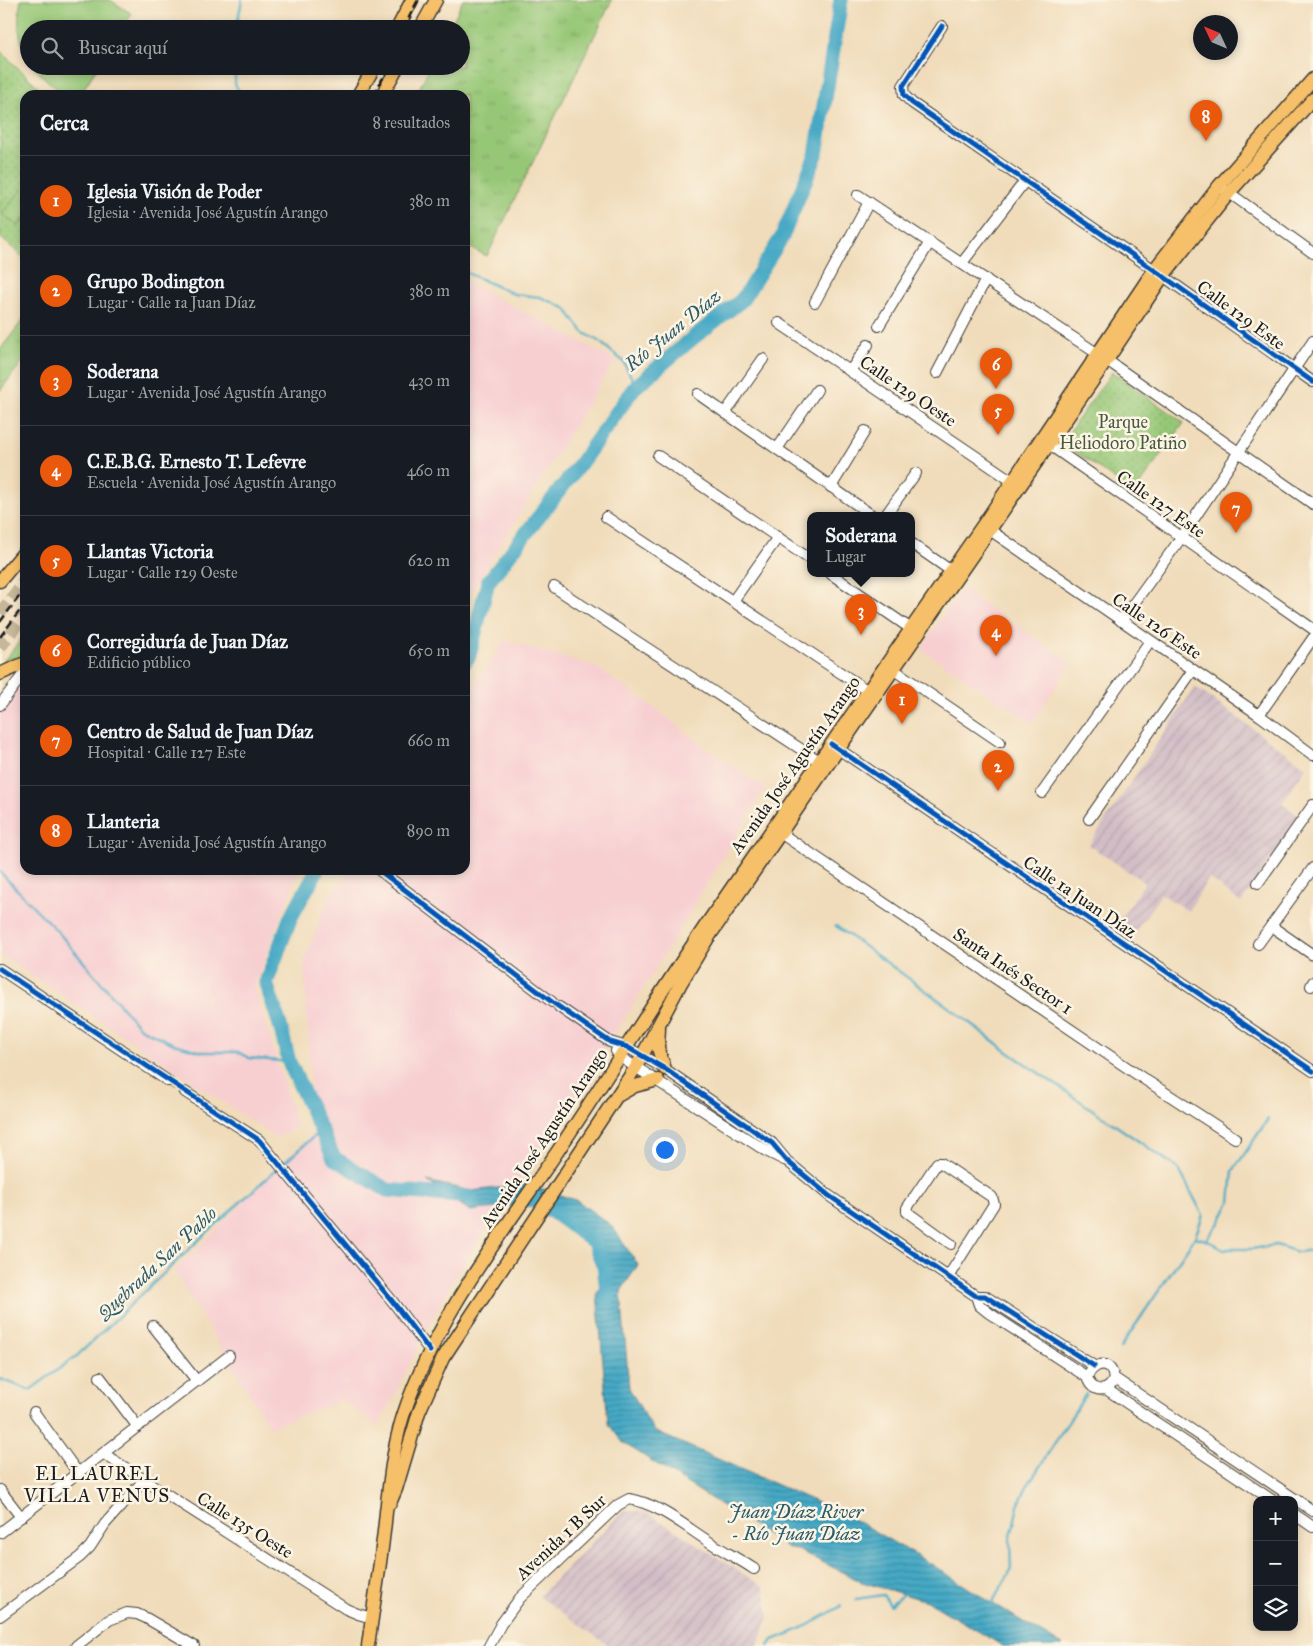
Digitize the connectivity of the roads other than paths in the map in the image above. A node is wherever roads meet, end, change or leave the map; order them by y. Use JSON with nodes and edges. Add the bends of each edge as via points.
{"nodes":[{"id":1,"x":412,"y":0,"type":"edge"},
{"id":2,"x":436,"y":0,"type":"edge"},
{"id":3,"x":402,"y":20,"type":"edge"},
{"id":4,"x":425,"y":20,"type":"edge"},
{"id":5,"x":942,"y":26,"type":"dead end"},
{"id":6,"x":370,"y":75,"type":"edge"},
{"id":7,"x":393,"y":75,"type":"edge"},
{"id":8,"x":1313,"y":79,"type":"edge"},
{"id":9,"x":361,"y":90,"type":"edge"},
{"id":10,"x":385,"y":90,"type":"edge"},
{"id":11,"x":1313,"y":99,"type":"edge"},
{"id":12,"x":1025,"y":181,"type":"junction"},
{"id":13,"x":1224,"y":189,"type":"junction"},
{"id":14,"x":858,"y":195,"type":"dead end"},
{"id":15,"x":869,"y":202,"type":"junction"},
{"id":16,"x":930,"y":242,"type":"junction"},
{"id":17,"x":1312,"y":250,"type":"edge"},
{"id":18,"x":962,"y":263,"type":"junction"},
{"id":19,"x":1159,"y":273,"type":"junction"},
{"id":20,"x":986,"y":279,"type":"junction"},
{"id":21,"x":815,"y":302,"type":"dead end"},
{"id":22,"x":778,"y":323,"type":"dead end"},
{"id":23,"x":879,"y":326,"type":"dead end"},
{"id":24,"x":1313,"y":341,"type":"edge"},
{"id":25,"x":868,"y":345,"type":"dead end"},
{"id":26,"x":1103,"y":357,"type":"junction"},
{"id":27,"x":764,"y":359,"type":"dead end"},
{"id":28,"x":1294,"y":369,"type":"junction"},
{"id":29,"x":850,"y":371,"type":"junction"},
{"id":30,"x":936,"y":373,"type":"dead end"},
{"id":31,"x":1313,"y":382,"type":"edge"},
{"id":32,"x":817,"y":390,"type":"dead end"},
{"id":33,"x":698,"y":394,"type":"dead end"},
{"id":34,"x":725,"y":413,"type":"junction"},
{"id":35,"x":865,"y":431,"type":"dead end"},
{"id":36,"x":1045,"y":442,"type":"junction"},
{"id":37,"x":776,"y":449,"type":"junction"},
{"id":38,"x":1239,"y":452,"type":"junction"},
{"id":39,"x":658,"y":456,"type":"dead end"},
{"id":40,"x":916,"y":473,"type":"dead end"},
{"id":41,"x":1016,"y":484,"type":"junction"},
{"id":42,"x":831,"y":487,"type":"junction"},
{"id":43,"x":1313,"y":504,"type":"edge"},
{"id":44,"x":867,"y":512,"type":"edge"},
{"id":45,"x":888,"y":512,"type":"edge"},
{"id":46,"x":606,"y":517,"type":"dead end"},
{"id":47,"x":987,"y":528,"type":"junction"},
{"id":48,"x":778,"y":538,"type":"junction"},
{"id":49,"x":1181,"y":538,"type":"junction"},
{"id":50,"x":915,"y":546,"type":"edge"},
{"id":51,"x":20,"y":557,"type":"edge"},
{"id":52,"x":807,"y":557,"type":"edge"},
{"id":53,"x":9,"y":570,"type":"junction"},
{"id":54,"x":955,"y":573,"type":"junction"},
{"id":55,"x":835,"y":577,"type":"edge"},
{"id":56,"x":0,"y":581,"type":"edge"},
{"id":57,"x":554,"y":587,"type":"dead end"},
{"id":58,"x":0,"y":590,"type":"edge"},
{"id":59,"x":733,"y":601,"type":"junction"},
{"id":60,"x":1121,"y":621,"type":"junction"},
{"id":61,"x":1313,"y":629,"type":"edge"},
{"id":62,"x":915,"y":631,"type":"junction"},
{"id":63,"x":1313,"y":638,"type":"edge"},
{"id":64,"x":1150,"y":641,"type":"junction"},
{"id":65,"x":20,"y":665,"type":"edge"},
{"id":66,"x":890,"y":667,"type":"junction"},
{"id":67,"x":1194,"y":670,"type":"junction"},
{"id":68,"x":0,"y":674,"type":"edge"},
{"id":69,"x":20,"y":679,"type":"edge"},
{"id":70,"x":872,"y":694,"type":"junction"},
{"id":71,"x":0,"y":705,"type":"edge"},
{"id":72,"x":1258,"y":715,"type":"junction"},
{"id":73,"x":1000,"y":742,"type":"dead end"},
{"id":74,"x":835,"y":746,"type":"junction"},
{"id":75,"x":1313,"y":755,"type":"edge"},
{"id":76,"x":819,"y":761,"type":"junction"},
{"id":77,"x":1042,"y":793,"type":"dead end"},
{"id":78,"x":1313,"y":805,"type":"edge"},
{"id":79,"x":1089,"y":819,"type":"dead end"},
{"id":80,"x":777,"y":831,"type":"junction"},
{"id":81,"x":1313,"y":868,"type":"edge"},
{"id":82,"x":386,"y":875,"type":"edge"},
{"id":83,"x":1258,"y":883,"type":"dead end"},
{"id":84,"x":1271,"y":926,"type":"junction"},
{"id":85,"x":1258,"y":944,"type":"dead end"},
{"id":86,"x":1313,"y":956,"type":"edge"},
{"id":87,"x":0,"y":969,"type":"edge"},
{"id":88,"x":659,"y":1026,"type":"junction"},
{"id":89,"x":624,"y":1052,"type":"junction"},
{"id":90,"x":642,"y":1055,"type":"junction"},
{"id":91,"x":636,"y":1067,"type":"junction"},
{"id":92,"x":665,"y":1069,"type":"junction"},
{"id":93,"x":1313,"y":1071,"type":"edge"},
{"id":94,"x":658,"y":1080,"type":"junction"},
{"id":95,"x":168,"y":1081,"type":"tunnel mouth"},
{"id":96,"x":185,"y":1092,"type":"tunnel mouth"},
{"id":97,"x":617,"y":1096,"type":"junction"},
{"id":98,"x":1235,"y":1138,"type":"dead end"},
{"id":99,"x":787,"y":1161,"type":"junction"},
{"id":100,"x":952,"y":1244,"type":"dead end"},
{"id":101,"x":948,"y":1276,"type":"junction"},
{"id":102,"x":976,"y":1296,"type":"junction"},
{"id":103,"x":153,"y":1326,"type":"dead end"},
{"id":104,"x":458,"y":1337,"type":"junction"},
{"id":105,"x":430,"y":1351,"type":"junction"},
{"id":106,"x":229,"y":1356,"type":"dead end"},
{"id":107,"x":1094,"y":1366,"type":"junction"},
{"id":108,"x":100,"y":1377,"type":"dead end"},
{"id":109,"x":1087,"y":1377,"type":"junction"},
{"id":110,"x":1114,"y":1378,"type":"junction"},
{"id":111,"x":197,"y":1381,"type":"junction"},
{"id":112,"x":430,"y":1387,"type":"junction"},
{"id":113,"x":1106,"y":1390,"type":"junction"},
{"id":114,"x":34,"y":1412,"type":"dead end"},
{"id":115,"x":138,"y":1427,"type":"junction"},
{"id":116,"x":104,"y":1454,"type":"junction"},
{"id":117,"x":78,"y":1473,"type":"junction"},
{"id":118,"x":144,"y":1480,"type":"junction"},
{"id":119,"x":0,"y":1490,"type":"edge"},
{"id":120,"x":1266,"y":1496,"type":"edge"},
{"id":121,"x":1313,"y":1511,"type":"edge"},
{"id":122,"x":386,"y":1512,"type":"junction"},
{"id":123,"x":21,"y":1517,"type":"junction"},
{"id":124,"x":1298,"y":1517,"type":"edge"},
{"id":125,"x":1313,"y":1527,"type":"edge"},
{"id":126,"x":0,"y":1533,"type":"edge"},
{"id":127,"x":754,"y":1568,"type":"dead end"},
{"id":128,"x":0,"y":1616,"type":"edge"},
{"id":129,"x":372,"y":1618,"type":"junction"},
{"id":130,"x":76,"y":1646,"type":"edge"},
{"id":131,"x":194,"y":1646,"type":"edge"},
{"id":132,"x":368,"y":1646,"type":"edge"},
{"id":133,"x":489,"y":1646,"type":"edge"}],
"edges":[{"from":1,"to":3,"type":"main road"},
{"from":2,"to":4,"type":"main road"},
{"from":5,"to":12,"type":"street","name":"Calle 129 Este","via":[[903,86],[904,95]]},
{"from":6,"to":9,"type":"main road"},
{"from":7,"to":10,"type":"main road"},
{"from":8,"to":13,"type":"main road","name":"Avenida José Agustín Arango"},
{"from":11,"to":13,"type":"main road","name":"Avenida José Agustín Arango"},
{"from":12,"to":18,"type":"street"},
{"from":12,"to":19,"type":"street","name":"Calle 129 Este"},
{"from":13,"to":17,"type":"street"},
{"from":13,"to":19,"type":"main road","name":"Avenida José Agustín Arango"},
{"from":14,"to":15,"type":"street"},
{"from":15,"to":16,"type":"street"},
{"from":15,"to":21,"type":"street"},
{"from":16,"to":18,"type":"street"},
{"from":16,"to":23,"type":"street"},
{"from":18,"to":20,"type":"street"},
{"from":19,"to":26,"type":"main road","name":"Avenida José Agustín Arango"},
{"from":19,"to":28,"type":"street","name":"Calle 129 Este"},
{"from":20,"to":26,"type":"street"},
{"from":20,"to":30,"type":"street"},
{"from":22,"to":29,"type":"street","name":"Calle 129 Oeste"},
{"from":24,"to":28,"type":"street"},
{"from":25,"to":29,"type":"street"},
{"from":26,"to":36,"type":"main road","name":"Avenida José Agustín Arango"},
{"from":26,"to":38,"type":"street"},
{"from":27,"to":34,"type":"street"},
{"from":28,"to":31,"type":"street","name":"Calle 129 Este"},
{"from":28,"to":38,"type":"street"},
{"from":29,"to":41,"type":"street","name":"Calle 129 Oeste"},
{"from":32,"to":37,"type":"street"},
{"from":33,"to":34,"type":"street"},
{"from":34,"to":37,"type":"street"},
{"from":35,"to":42,"type":"street"},
{"from":36,"to":41,"type":"main road","name":"Avenida José Agustín Arango"},
{"from":36,"to":49,"type":"street","name":"Calle 127 Este"},
{"from":37,"to":42,"type":"street"},
{"from":38,"to":43,"type":"street"},
{"from":38,"to":49,"type":"street"},
{"from":39,"to":48,"type":"street"},
{"from":40,"to":45,"type":"street"},
{"from":41,"to":47,"type":"main road","name":"Avenida José Agustín Arango"},
{"from":42,"to":44,"type":"street"},
{"from":46,"to":59,"type":"street"},
{"from":47,"to":54,"type":"main road","name":"Avenida José Agustín Arango"},
{"from":47,"to":60,"type":"street","name":"Calle 126 Este"},
{"from":48,"to":52,"type":"street"},
{"from":48,"to":59,"type":"street"},
{"from":49,"to":60,"type":"street"},
{"from":49,"to":61,"type":"street","name":"Calle 127 Este"},
{"from":50,"to":54,"type":"street"},
{"from":51,"to":53,"type":"main road"},
{"from":53,"to":56,"type":"main road"},
{"from":53,"to":58,"type":"main road"},
{"from":54,"to":62,"type":"main road","name":"Avenida José Agustín Arango"},
{"from":55,"to":62,"type":"street"},
{"from":57,"to":76,"type":"street"},
{"from":59,"to":70,"type":"street"},
{"from":60,"to":64,"type":"street","name":"Calle 126 Este"},
{"from":62,"to":66,"type":"main road","name":"Avenida José Agustín Arango"},
{"from":63,"to":72,"type":"street"},
{"from":64,"to":67,"type":"street","name":"Calle 126 Este"},
{"from":64,"to":77,"type":"street"},
{"from":65,"to":68,"type":"main road"},
{"from":66,"to":70,"type":"main road","name":"Avenida José Agustín Arango"},
{"from":66,"to":73,"type":"street"},
{"from":67,"to":72,"type":"street","name":"Calle 126 Este"},
{"from":67,"to":79,"type":"street"},
{"from":69,"to":71,"type":"street"},
{"from":70,"to":74,"type":"main road","name":"Avenida José Agustín Arango"},
{"from":72,"to":75,"type":"street","name":"Calle 126 Este"},
{"from":74,"to":76,"type":"main road","name":"Avenida José Agustín Arango"},
{"from":74,"to":80,"type":"main road","name":"Avenida José Agustín Arango"},
{"from":74,"to":93,"type":"street","name":"Calle 1a Juan Díaz"},
{"from":76,"to":80,"type":"main road","name":"Avenida José Agustín Arango"},
{"from":78,"to":83,"type":"street"},
{"from":80,"to":88,"type":"main road","name":"Avenida José Agustín Arango","via":[[708,938]]},
{"from":80,"to":89,"type":"main road","name":"Avenida José Agustín Arango","via":[[676,969]]},
{"from":80,"to":98,"type":"street","name":"Santa Inés Sector 1"},
{"from":81,"to":84,"type":"street"},
{"from":82,"to":89,"type":"street","via":[[555,1005]]},
{"from":84,"to":85,"type":"street"},
{"from":84,"to":86,"type":"street"},
{"from":87,"to":95,"type":"street"},
{"from":88,"to":90,"type":"main road","name":"Avenida José Agustín Arango"},
{"from":88,"to":92,"type":"main road","via":[[658,1048]]},
{"from":89,"to":90,"type":"street"},
{"from":89,"to":91,"type":"street"},
{"from":89,"to":105,"type":"main road","name":"Avenida José Agustín Arango","via":[[452,1308]]},
{"from":90,"to":91,"type":"main road","name":"Avenida José Agustín Arango"},
{"from":90,"to":92,"type":"street"},
{"from":91,"to":94,"type":"street"},
{"from":91,"to":97,"type":"main road","name":"Avenida José Agustín Arango"},
{"from":92,"to":99,"type":"street","via":[[772,1144]]},
{"from":94,"to":97,"type":"main road","via":[[635,1086]]},
{"from":94,"to":99,"type":"street","via":[[766,1151]]},
{"from":96,"to":105,"type":"street","via":[[260,1140]]},
{"from":97,"to":104,"type":"main road","name":"Avenida José Agustín Arango"},
{"from":99,"to":101,"type":"street","via":[[828,1195]]},
{"from":100,"to":101,"type":"street","via":[[907,1212],[939,1163],[992,1197],[994,1204]]},
{"from":101,"to":102,"type":"street"},
{"from":102,"to":107,"type":"street","via":[[986,1296]]},
{"from":102,"to":109,"type":"street","via":[[979,1305],[989,1313]]},
{"from":103,"to":111,"type":"street"},
{"from":104,"to":105,"type":"main road","via":[[444,1348]]},
{"from":104,"to":112,"type":"main road","name":"Avenida José Agustín Arango","via":[[443,1358]]},
{"from":105,"to":112,"type":"main road"},
{"from":105,"to":122,"type":"main road","name":"Avenida José Agustín Arango","via":[[408,1403],[393,1451]]},
{"from":106,"to":111,"type":"street"},
{"from":107,"to":109,"type":"street"},
{"from":107,"to":110,"type":"street","via":[[1108,1366]]},
{"from":108,"to":115,"type":"street"},
{"from":109,"to":113,"type":"street","via":[[1092,1387]]},
{"from":110,"to":113,"type":"street"},
{"from":110,"to":121,"type":"street"},
{"from":111,"to":115,"type":"street"},
{"from":112,"to":122,"type":"main road","name":"Avenida José Agustín Arango"},
{"from":113,"to":120,"type":"street"},
{"from":114,"to":117,"type":"street"},
{"from":115,"to":116,"type":"street"},
{"from":116,"to":117,"type":"street"},
{"from":116,"to":118,"type":"street","name":"Calle 135 Oeste"},
{"from":117,"to":123,"type":"street"},
{"from":118,"to":128,"type":"street","via":[[80,1557]]},
{"from":118,"to":129,"type":"street","name":"Calle 135 Oeste","via":[[346,1609]]},
{"from":119,"to":123,"type":"street"},
{"from":122,"to":129,"type":"main road","name":"Avenida José Agustín Arango"},
{"from":123,"to":126,"type":"street"},
{"from":124,"to":125,"type":"street"},
{"from":127,"to":133,"type":"street","name":"Avenida 1 B Sur","via":[[659,1509],[629,1499],[618,1505],[520,1598]]},
{"from":129,"to":132,"type":"main road","name":"Avenida José Agustín Arango"},
{"from":130,"to":131,"type":"street","via":[[109,1620],[137,1614]]}]}
